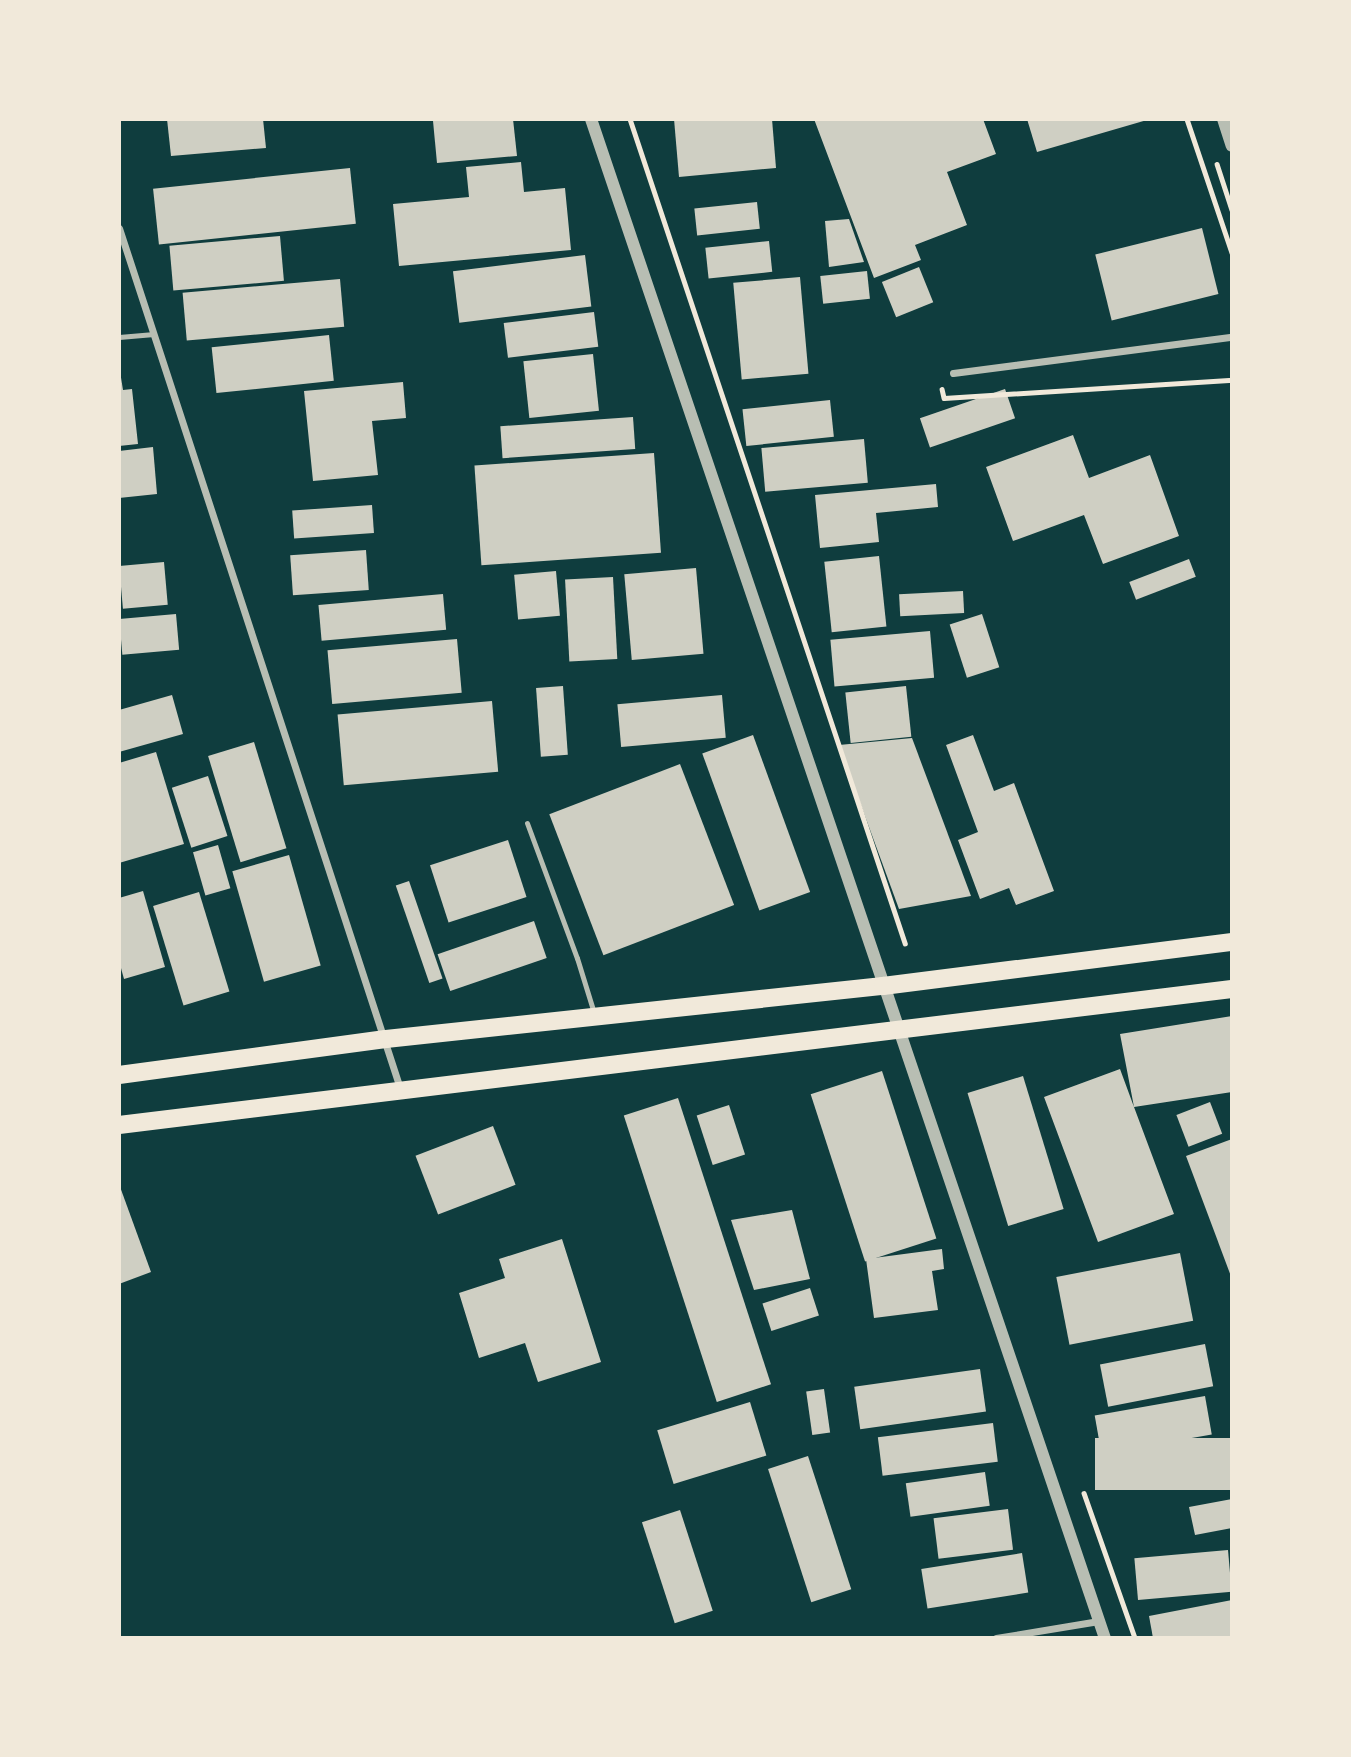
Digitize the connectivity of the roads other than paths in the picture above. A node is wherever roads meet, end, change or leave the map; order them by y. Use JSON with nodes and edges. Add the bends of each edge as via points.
{"nodes":[{"id":1,"x":591,"y":119,"type":"edge"},
{"id":2,"x":1223,"y":119,"type":"edge"},
{"id":3,"x":1232,"y":146,"type":"edge"},
{"id":4,"x":119,"y":228,"type":"edge"},
{"id":5,"x":154,"y":334,"type":"junction"},
{"id":6,"x":119,"y":337,"type":"edge"},
{"id":7,"x":1232,"y":337,"type":"edge"},
{"id":8,"x":953,"y":373,"type":"dead end"},
{"id":9,"x":527,"y":823,"type":"dead end"},
{"id":10,"x":1232,"y":942,"type":"edge"},
{"id":11,"x":883,"y":986,"type":"junction"},
{"id":12,"x":1232,"y":989,"type":"edge"},
{"id":13,"x":595,"y":1016,"type":"junction"},
{"id":14,"x":899,"y":1028,"type":"junction"},
{"id":15,"x":386,"y":1039,"type":"junction"},
{"id":16,"x":119,"y":1075,"type":"edge"},
{"id":17,"x":400,"y":1088,"type":"junction"},
{"id":18,"x":119,"y":1125,"type":"edge"},
{"id":19,"x":1099,"y":1621,"type":"junction"},
{"id":20,"x":996,"y":1638,"type":"edge"},
{"id":21,"x":1105,"y":1638,"type":"edge"}],
"edges":[{"from":1,"to":11,"type":"street"},
{"from":2,"to":3,"type":"street"},
{"from":4,"to":5,"type":"street"},
{"from":5,"to":6,"type":"lane"},
{"from":5,"to":15,"type":"street"},
{"from":7,"to":8,"type":"street"},
{"from":9,"to":13,"type":"lane"},
{"from":10,"to":11,"type":"main road"},
{"from":11,"to":13,"type":"main road"},
{"from":11,"to":14,"type":"street"},
{"from":12,"to":14,"type":"main road"},
{"from":13,"to":15,"type":"main road"},
{"from":14,"to":17,"type":"main road"},
{"from":14,"to":19,"type":"street"},
{"from":15,"to":16,"type":"main road"},
{"from":15,"to":17,"type":"street"},
{"from":17,"to":18,"type":"main road"},
{"from":19,"to":20,"type":"street"},
{"from":19,"to":21,"type":"street"}]}
